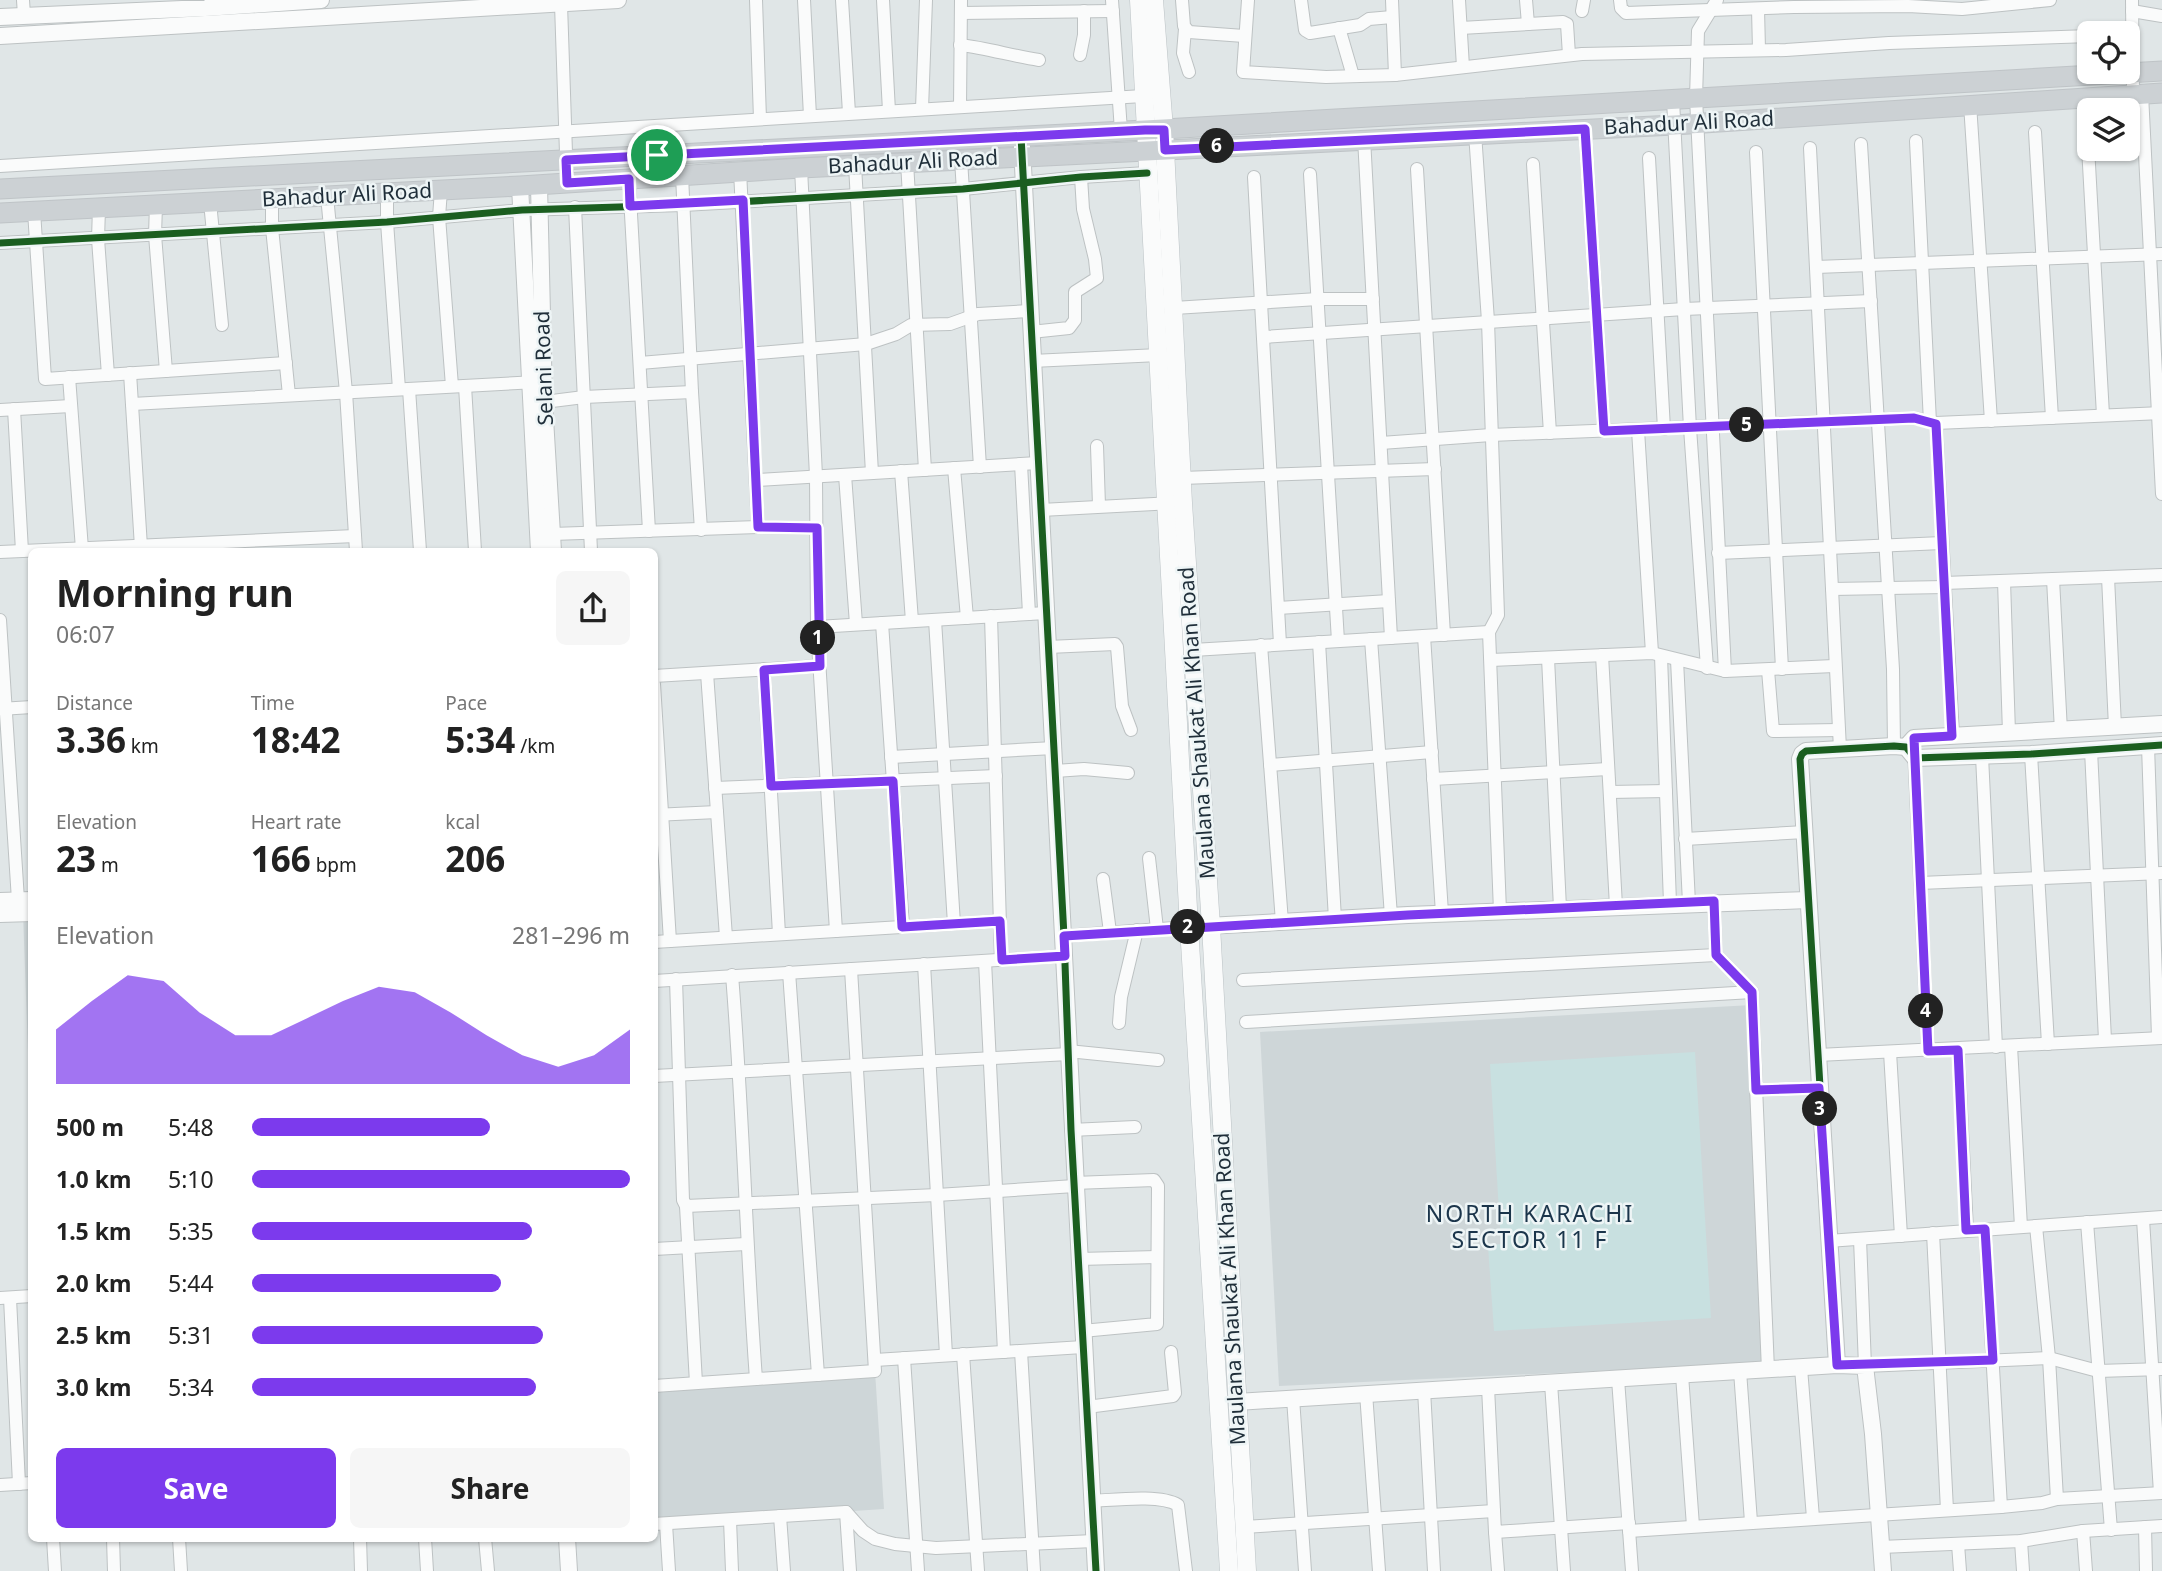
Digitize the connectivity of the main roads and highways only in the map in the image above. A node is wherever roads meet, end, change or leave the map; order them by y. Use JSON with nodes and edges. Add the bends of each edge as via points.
{"nodes":[{"id":1,"x":1139,"y":0,"type":"edge"},
{"id":2,"x":1154,"y":0,"type":"edge"},
{"id":3,"x":2162,"y":71,"type":"edge"},
{"id":4,"x":2146,"y":94,"type":"edge"},
{"id":5,"x":1154,"y":130,"type":"junction"},
{"id":6,"x":1155,"y":150,"type":"junction"},
{"id":7,"x":0,"y":189,"type":"edge"},
{"id":8,"x":0,"y":213,"type":"edge"},
{"id":9,"x":1175,"y":503,"type":"junction"},
{"id":10,"x":1229,"y":1571,"type":"edge"},
{"id":11,"x":1247,"y":1571,"type":"edge"}],
"edges":[{"from":1,"to":5,"type":"main road","name":"Maulana Shaukat Ali Khan Road","via":[[1143,96]]},
{"from":2,"to":5,"type":"main road","name":"Maulana Shaukat Ali Khan Road"},
{"from":3,"to":5,"type":"main road","name":"Bahadur Ali Road"},
{"from":4,"to":6,"type":"main road","name":"Bahadur Ali Road","via":[[1674,125]]},
{"from":5,"to":6,"type":"main road","name":"Maulana Shaukat Ali Khan Road"},
{"from":5,"to":7,"type":"main road","name":"Bahadur Ali Road"},
{"from":6,"to":8,"type":"main road","name":"Bahadur Ali Road"},
{"from":6,"to":9,"type":"main road","name":"Maulana Shaukat Ali Khan Road","via":[[1174,308],[1182,478]]},
{"from":6,"to":9,"type":"main road","name":"Maulana Shaukat Ali Khan Road","via":[[1147,173],[1158,355]]},
{"from":9,"to":10,"type":"main road","name":"Maulana Shaukat Ali Khan Road","via":[[1189,927]]},
{"from":9,"to":11,"type":"main road","name":"Maulana Shaukat Ali Khan Road","via":[[1192,650],[1211,926]]}]}
